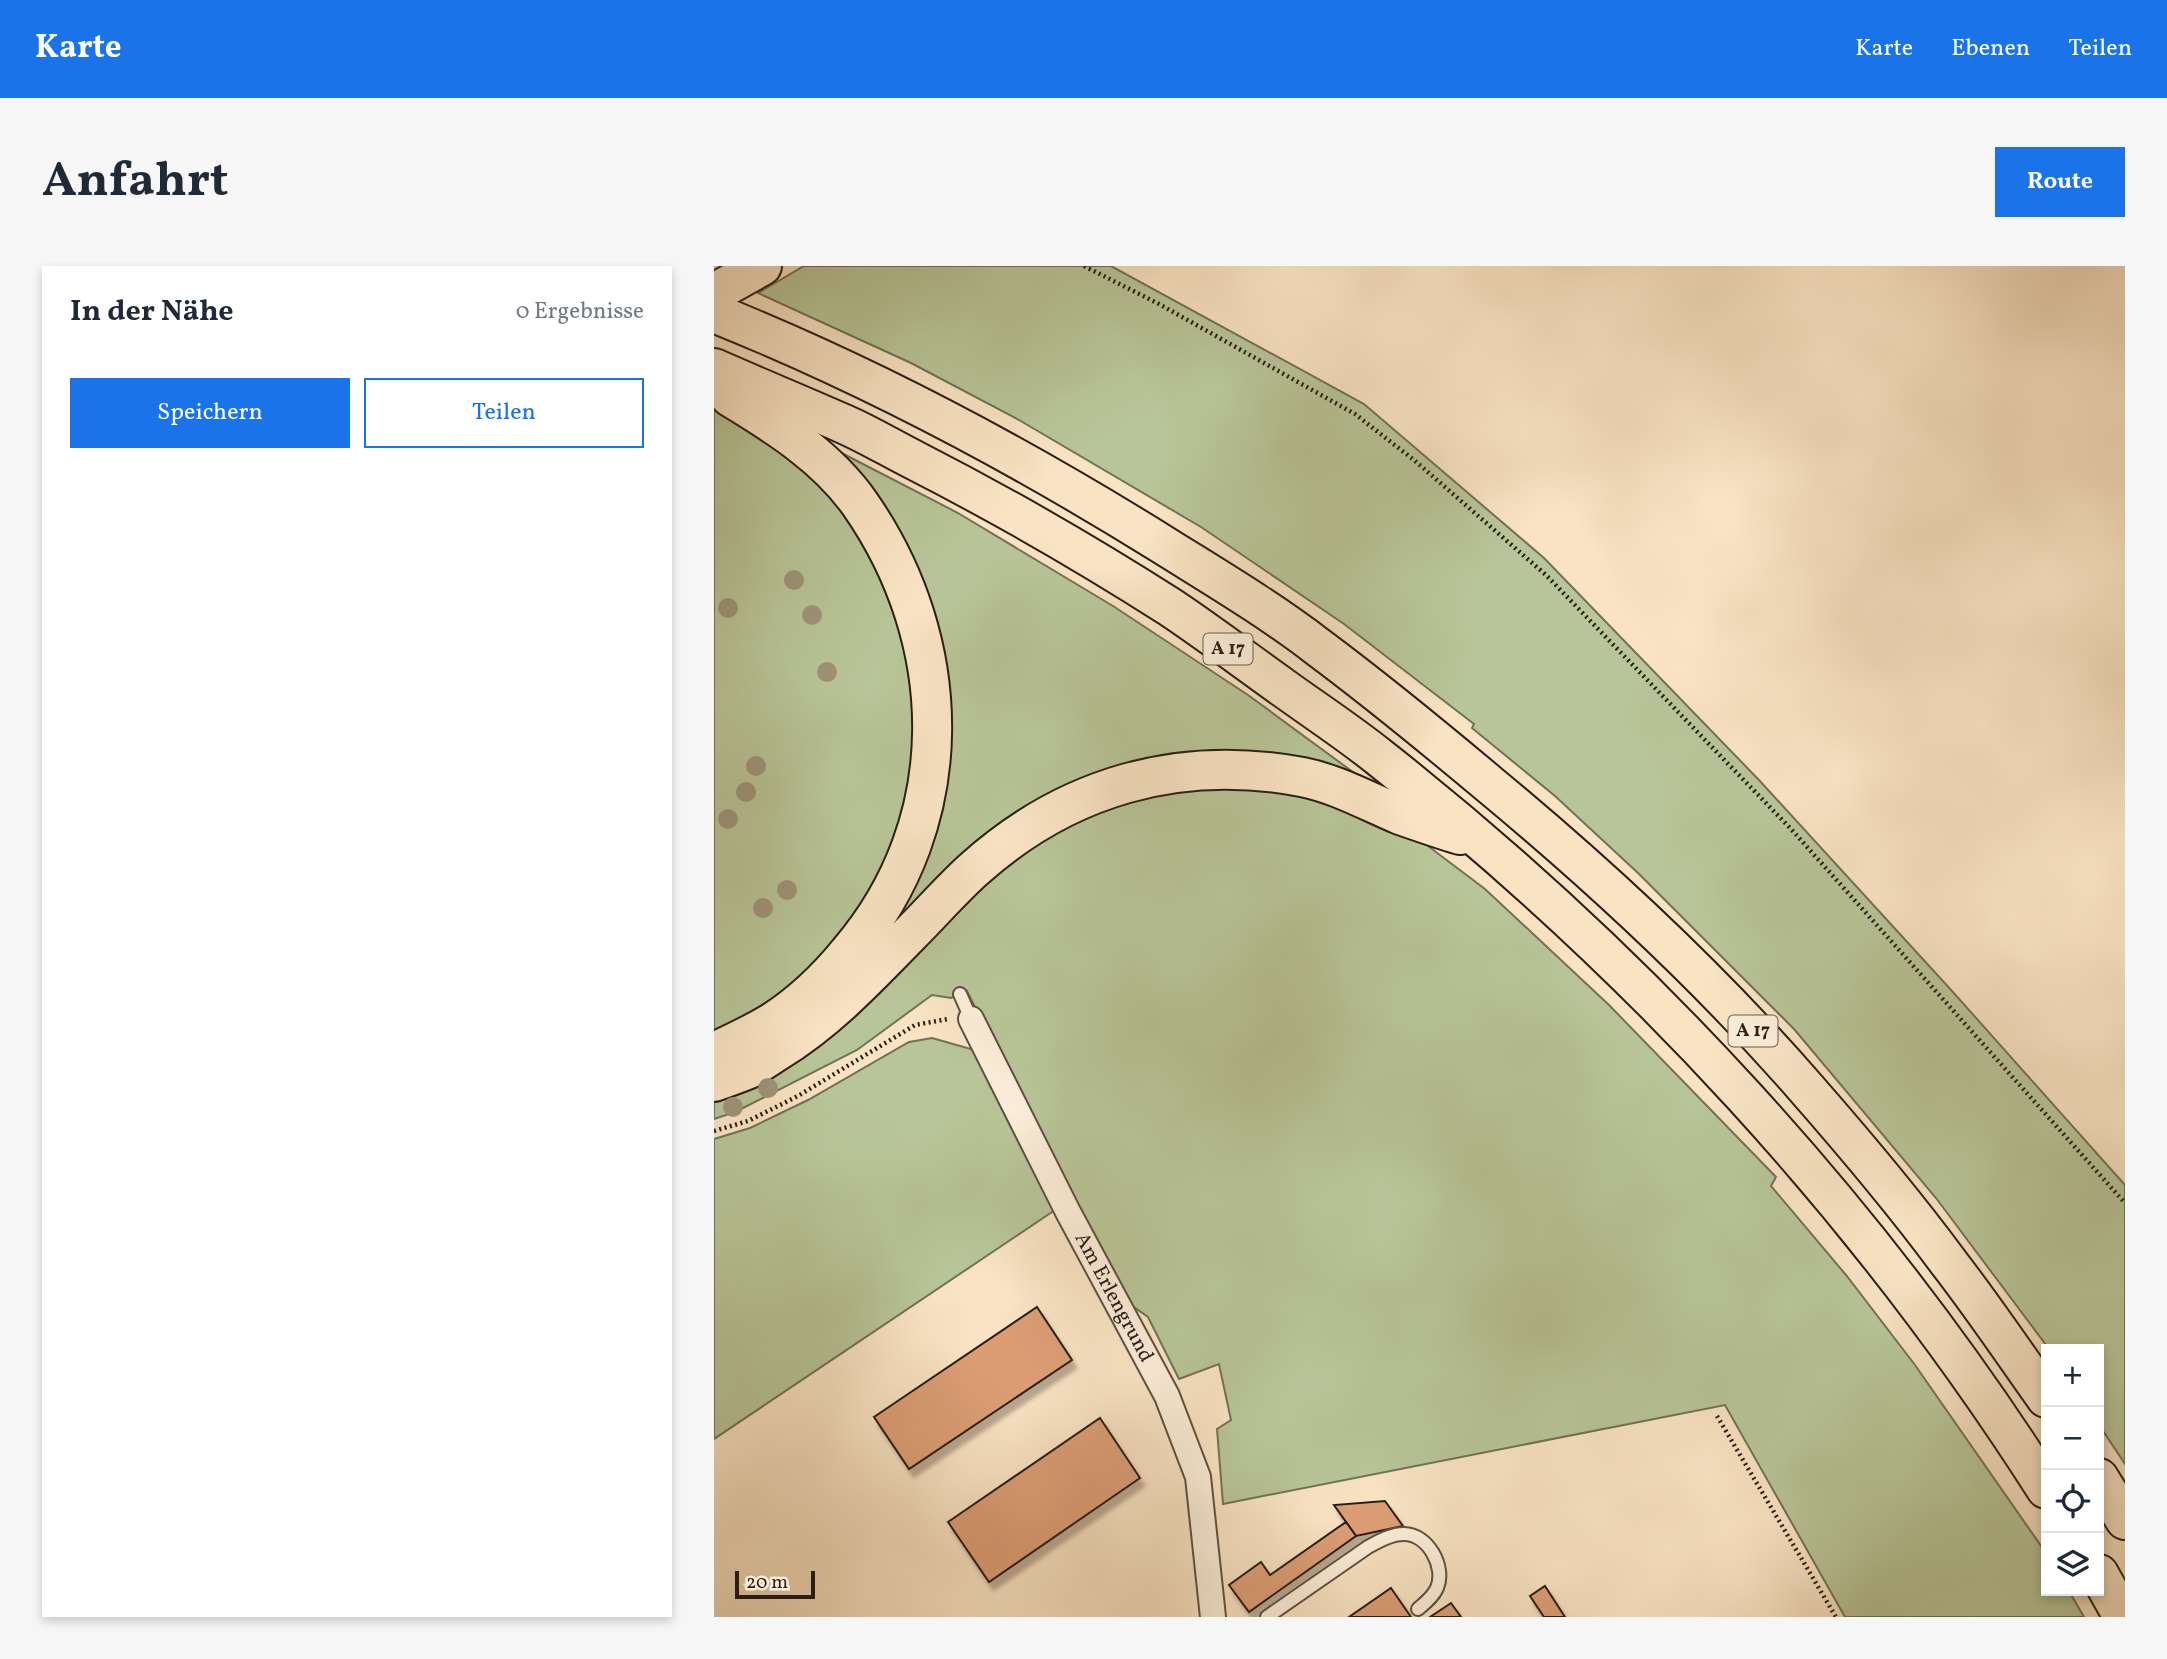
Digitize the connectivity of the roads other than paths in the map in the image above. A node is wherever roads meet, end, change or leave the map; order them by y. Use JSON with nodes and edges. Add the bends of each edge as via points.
{"nodes":[{"id":1,"x":762,"y":266,"type":"edge"},
{"id":2,"x":714,"y":293,"type":"edge"},
{"id":3,"x":714,"y":313,"type":"edge"},
{"id":4,"x":714,"y":368,"type":"edge"},
{"id":5,"x":714,"y":381,"type":"edge"},
{"id":6,"x":1486,"y":844,"type":"junction"},
{"id":7,"x":960,"y":994,"type":"dead end"},
{"id":8,"x":971,"y":1019,"type":"joint"},
{"id":9,"x":714,"y":1052,"type":"edge"},
{"id":10,"x":714,"y":1082,"type":"edge"},
{"id":11,"x":2041,"y":1391,"type":"edge"},
{"id":12,"x":2041,"y":1481,"type":"edge"},
{"id":13,"x":2104,"y":1486,"type":"edge"},
{"id":14,"x":2125,"y":1520,"type":"edge"},
{"id":15,"x":2104,"y":1583,"type":"edge"},
{"id":16,"x":1419,"y":1609,"type":"dead end"},
{"id":17,"x":1213,"y":1617,"type":"edge"},
{"id":18,"x":1267,"y":1617,"type":"edge"},
{"id":19,"x":2123,"y":1617,"type":"edge"}],
"edges":[{"from":1,"to":2,"type":"main road"},
{"from":3,"to":11,"type":"main road","number":"A 17","via":[[861,376],[1093,501],[1315,644],[1406,715],[1606,885],[1802,1083],[1942,1253]]},
{"from":4,"to":6,"type":"main road","number":"A 17","via":[[847,426],[952,480],[1172,609],[1376,755]]},
{"from":5,"to":9,"type":"main road","via":[[728,396],[779,426],[833,472],[859,503],[913,606],[933,713],[933,749],[921,816],[886,902],[830,975],[800,1002],[771,1023]]},
{"from":6,"to":10,"type":"main road","via":[[1303,778],[1201,770],[1161,774],[1114,787],[1066,805],[1001,847],[849,996],[799,1038],[751,1068]]},
{"from":6,"to":12,"type":"main road","number":"A 17","via":[[1623,971],[1781,1137],[1940,1334]]},
{"from":7,"to":8,"type":"lane","name":"Am Erlengrund"},
{"from":8,"to":17,"type":"street","name":"Am Erlengrund","via":[[1167,1396],[1198,1476]]},
{"from":13,"to":14,"type":"main road"},
{"from":15,"to":19,"type":"main road"},
{"from":16,"to":18,"type":"lane","via":[[1437,1587],[1439,1567],[1425,1544],[1403,1534],[1368,1546]]}]}
